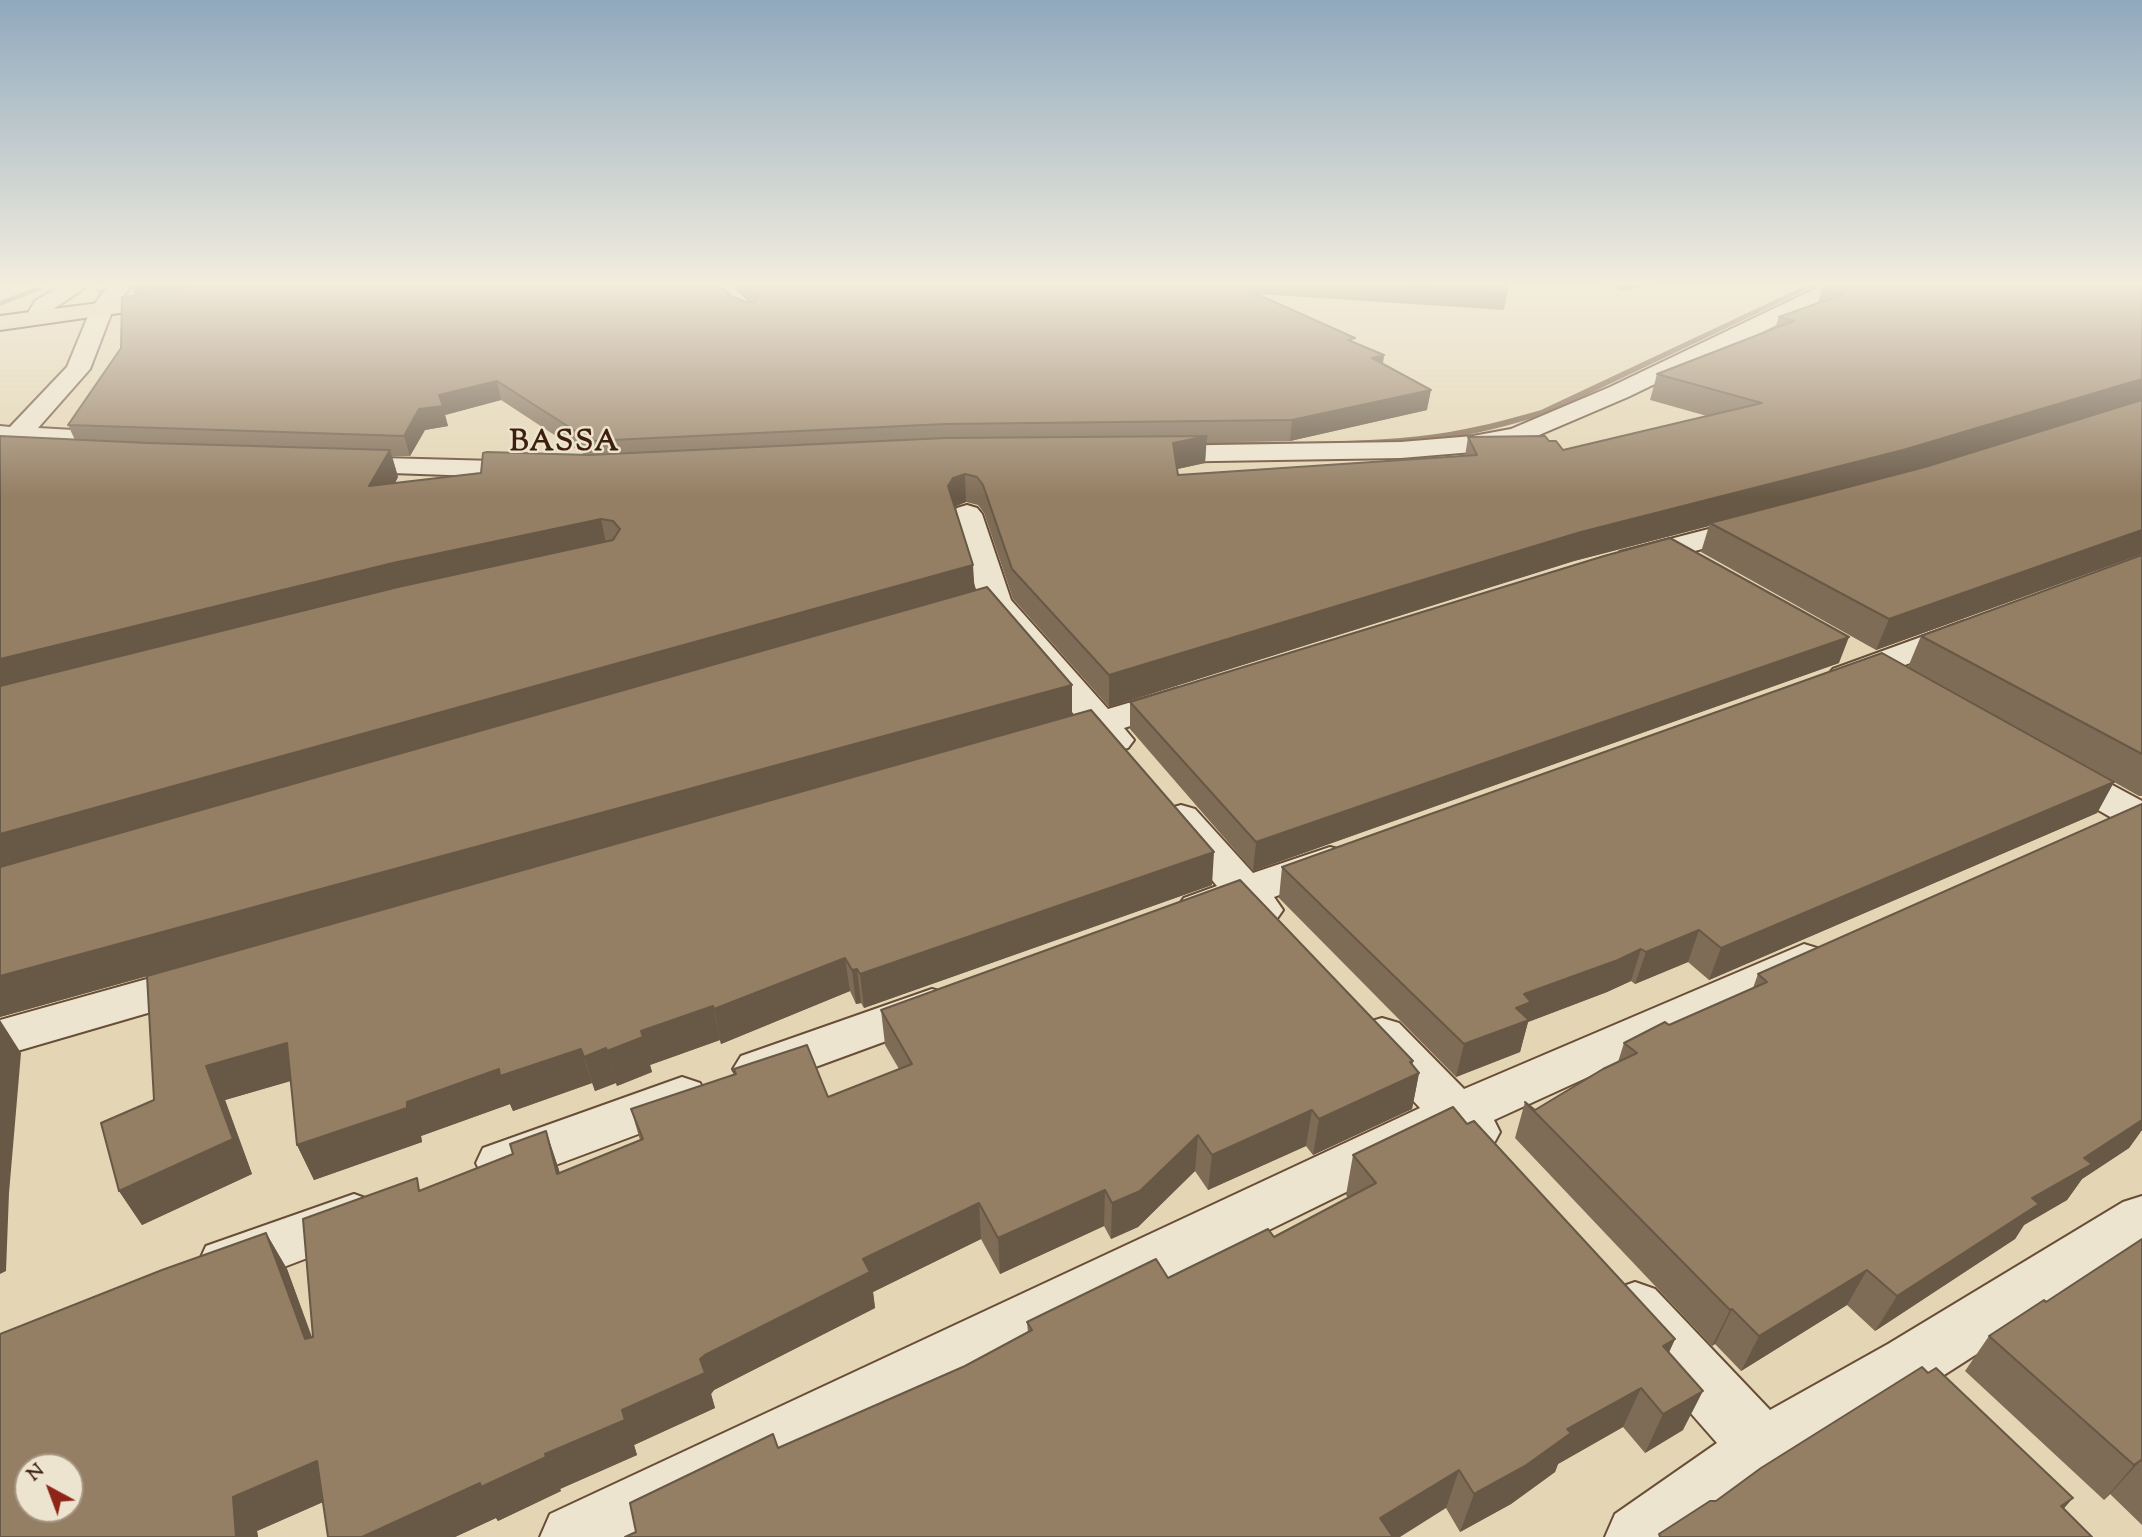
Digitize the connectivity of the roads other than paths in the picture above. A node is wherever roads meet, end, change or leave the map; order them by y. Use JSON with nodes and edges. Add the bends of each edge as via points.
{"nodes":[{"id":1,"x":84,"y":355,"type":"edge"},
{"id":2,"x":1651,"y":355,"type":"edge"},
{"id":3,"x":1696,"y":355,"type":"edge"},
{"id":4,"x":6,"y":440,"type":"edge"},
{"id":5,"x":151,"y":451,"type":"edge"},
{"id":6,"x":327,"y":457,"type":"edge"},
{"id":7,"x":557,"y":465,"type":"edge"},
{"id":8,"x":967,"y":514,"type":"dead end"},
{"id":9,"x":1782,"y":519,"type":"edge"},
{"id":10,"x":1667,"y":549,"type":"junction"},
{"id":11,"x":1597,"y":568,"type":"edge"},
{"id":12,"x":1703,"y":570,"type":"edge"},
{"id":13,"x":2000,"y":618,"type":"edge"},
{"id":14,"x":1806,"y":690,"type":"edge"},
{"id":15,"x":1206,"y":691,"type":"edge"},
{"id":16,"x":1101,"y":724,"type":"junction"},
{"id":17,"x":1021,"y":747,"type":"edge"},
{"id":18,"x":2027,"y":754,"type":"edge"},
{"id":19,"x":2140,"y":815,"type":"edge"},
{"id":20,"x":2084,"y":837,"type":"edge"},
{"id":21,"x":1361,"y":849,"type":"edge"},
{"id":22,"x":1244,"y":892,"type":"junction"},
{"id":23,"x":1166,"y":920,"type":"edge"},
{"id":24,"x":1292,"y":942,"type":"edge"},
{"id":25,"x":1841,"y":944,"type":"edge"},
{"id":26,"x":232,"y":972,"type":"edge"},
{"id":27,"x":971,"y":991,"type":"edge"},
{"id":28,"x":1350,"y":1003,"type":"edge"},
{"id":29,"x":0,"y":1038,"type":"edge"},
{"id":30,"x":1457,"y":1114,"type":"junction"},
{"id":31,"x":1503,"y":1164,"type":"edge"},
{"id":32,"x":464,"y":1177,"type":"edge"},
{"id":33,"x":386,"y":1205,"type":"edge"},
{"id":34,"x":2142,"y":1219,"type":"edge"},
{"id":35,"x":1605,"y":1276,"type":"edge"},
{"id":36,"x":191,"y":1277,"type":"edge"},
{"id":37,"x":1763,"y":1448,"type":"junction"},
{"id":38,"x":573,"y":1537,"type":"edge"},
{"id":39,"x":1638,"y":1537,"type":"edge"}],
"edges":[{"from":1,"to":4,"type":"street","via":[[78,369]]},
{"from":2,"to":3,"type":"street","via":[[1552,402],[1489,422],[1381,438],[1125,447],[1401,450],[1473,444],[1518,436]]},
{"from":4,"to":5,"type":"street"},
{"from":6,"to":7,"type":"street"},
{"from":8,"to":16,"type":"street","via":[[983,606]]},
{"from":9,"to":10,"type":"street"},
{"from":10,"to":11,"type":"street"},
{"from":10,"to":12,"type":"street"},
{"from":13,"to":14,"type":"street"},
{"from":15,"to":16,"type":"street"},
{"from":16,"to":17,"type":"street"},
{"from":16,"to":22,"type":"street"},
{"from":18,"to":19,"type":"street"},
{"from":19,"to":20,"type":"street"},
{"from":21,"to":22,"type":"street"},
{"from":22,"to":23,"type":"street"},
{"from":22,"to":24,"type":"street"},
{"from":25,"to":30,"type":"street"},
{"from":26,"to":29,"type":"street"},
{"from":27,"to":32,"type":"street"},
{"from":28,"to":30,"type":"street"},
{"from":30,"to":31,"type":"street"},
{"from":30,"to":38,"type":"street"},
{"from":33,"to":36,"type":"street"},
{"from":34,"to":37,"type":"street","via":[[1929,1383]]},
{"from":35,"to":37,"type":"street"},
{"from":37,"to":39,"type":"street"}]}
